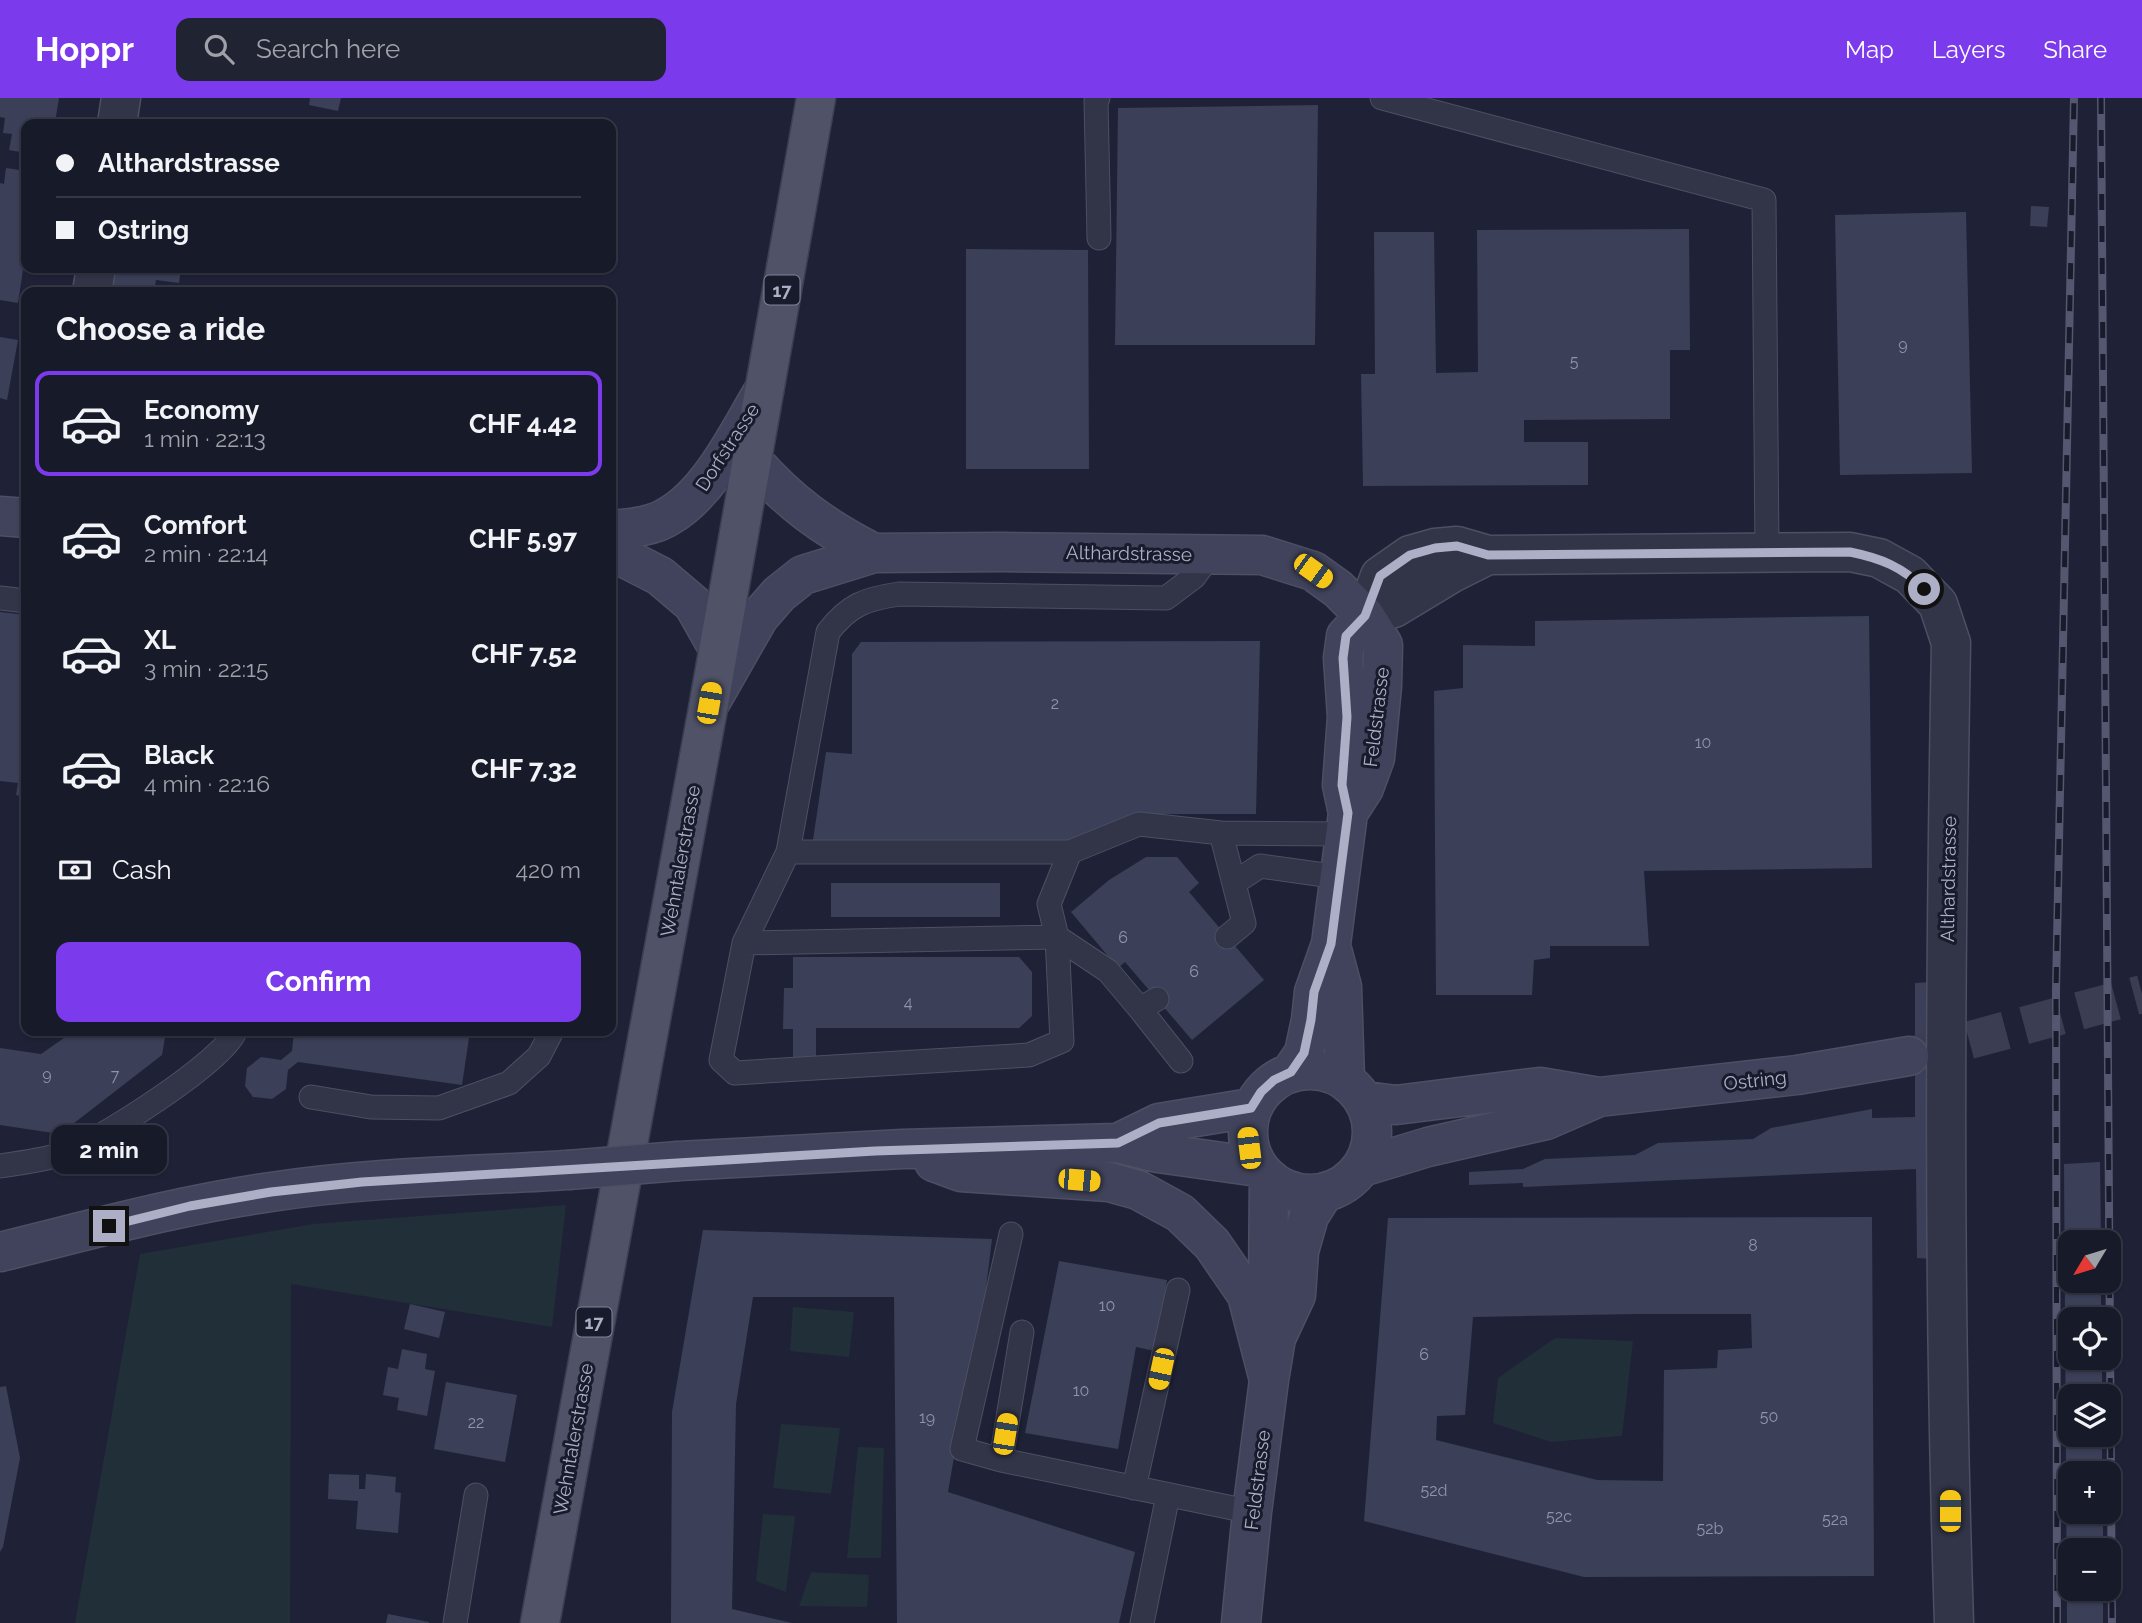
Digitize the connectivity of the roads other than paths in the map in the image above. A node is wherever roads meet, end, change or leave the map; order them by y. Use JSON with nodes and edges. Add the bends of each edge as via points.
{"nodes":[{"id":1,"x":121,"y":98,"type":"edge"},
{"id":2,"x":816,"y":98,"type":"edge"},
{"id":3,"x":1098,"y":98,"type":"edge"},
{"id":4,"x":1382,"y":98,"type":"edge"},
{"id":5,"x":118,"y":119,"type":"edge"},
{"id":6,"x":1098,"y":238,"type":"dead end"},
{"id":7,"x":764,"y":390,"type":"junction"},
{"id":8,"x":752,"y":460,"type":"junction"},
{"id":9,"x":0,"y":516,"type":"edge"},
{"id":10,"x":21,"y":517,"type":"edge"},
{"id":11,"x":616,"y":529,"type":"edge"},
{"id":12,"x":1768,"y":552,"type":"junction"},
{"id":13,"x":874,"y":553,"type":"junction"},
{"id":14,"x":616,"y":554,"type":"edge"},
{"id":15,"x":945,"y":554,"type":"junction"},
{"id":16,"x":1211,"y":554,"type":"junction"},
{"id":17,"x":944,"y":596,"type":"junction"},
{"id":18,"x":0,"y":597,"type":"edge"},
{"id":19,"x":21,"y":600,"type":"edge"},
{"id":20,"x":1365,"y":616,"type":"junction"},
{"id":21,"x":719,"y":650,"type":"junction"},
{"id":22,"x":709,"y":703,"type":"junction"},
{"id":23,"x":1346,"y":824,"type":"junction"},
{"id":24,"x":1221,"y":833,"type":"junction"},
{"id":25,"x":788,"y":852,"type":"junction"},
{"id":26,"x":1070,"y":852,"type":"junction"},
{"id":27,"x":1339,"y":877,"type":"junction"},
{"id":28,"x":1234,"y":883,"type":"junction"},
{"id":29,"x":1056,"y":937,"type":"junction"},
{"id":30,"x":1227,"y":937,"type":"dead end"},
{"id":31,"x":744,"y":943,"type":"junction"},
{"id":32,"x":1331,"y":944,"type":"junction"},
{"id":33,"x":233,"y":1036,"type":"edge"},
{"id":34,"x":549,"y":1036,"type":"edge"},
{"id":35,"x":1909,"y":1056,"type":"tunnel mouth"},
{"id":36,"x":1181,"y":1061,"type":"dead end"},
{"id":37,"x":1291,"y":1072,"type":"junction"},
{"id":38,"x":1355,"y":1091,"type":"junction"},
{"id":39,"x":310,"y":1097,"type":"dead end"},
{"id":40,"x":1599,"y":1097,"type":"junction"},
{"id":41,"x":1251,"y":1108,"type":"junction"},
{"id":42,"x":1118,"y":1143,"type":"junction"},
{"id":43,"x":902,"y":1149,"type":"junction"},
{"id":44,"x":0,"y":1166,"type":"edge"},
{"id":45,"x":1362,"y":1167,"type":"junction"},
{"id":46,"x":1263,"y":1173,"type":"junction"},
{"id":47,"x":1323,"y":1194,"type":"junction"},
{"id":48,"x":1011,"y":1234,"type":"dead end"},
{"id":49,"x":0,"y":1252,"type":"edge"},
{"id":50,"x":1178,"y":1290,"type":"dead end"},
{"id":51,"x":1022,"y":1332,"type":"dead end"},
{"id":52,"x":1276,"y":1338,"type":"junction"},
{"id":53,"x":1269,"y":1380,"type":"junction"},
{"id":54,"x":1000,"y":1460,"type":"junction"},
{"id":55,"x":1135,"y":1488,"type":"junction"},
{"id":56,"x":1168,"y":1495,"type":"junction"},
{"id":57,"x":476,"y":1496,"type":"dead end"},
{"id":58,"x":1252,"y":1511,"type":"junction"},
{"id":59,"x":455,"y":1623,"type":"edge"},
{"id":60,"x":540,"y":1623,"type":"edge"},
{"id":61,"x":1142,"y":1623,"type":"edge"},
{"id":62,"x":1241,"y":1623,"type":"edge"},
{"id":63,"x":1954,"y":1623,"type":"edge"}],
"edges":[{"from":1,"to":5,"type":"street"},
{"from":2,"to":7,"type":"main road","name":"Wehntalerstrasse","number":"17"},
{"from":3,"to":6,"type":"lane"},
{"from":4,"to":12,"type":"lane","via":[[1764,200]]},
{"from":7,"to":8,"type":"main road","name":"Wehntalerstrasse","number":"17"},
{"from":7,"to":11,"type":"main road","name":"Dorfstrasse","via":[[691,501],[667,518]]},
{"from":8,"to":13,"type":"main road","name":"Althardstrasse","via":[[803,511]]},
{"from":8,"to":21,"type":"main road","name":"Wehntalerstrasse","number":"17"},
{"from":9,"to":10,"type":"main road"},
{"from":12,"to":20,"type":"street","name":"Althardstrasse","via":[[1488,555],[1457,546],[1435,548],[1410,555],[1380,576]]},
{"from":12,"to":63,"type":"street","name":"Althardstrasse","via":[[1850,552],[1879,558],[1910,575],[1938,604],[1951,643],[1947,940]]},
{"from":13,"to":15,"type":"main road","name":"Althardstrasse"},
{"from":13,"to":22,"type":"main road","name":"Althardstrasse","via":[[803,575],[779,594],[759,617]]},
{"from":14,"to":21,"type":"main road","via":[[660,576],[693,604]]},
{"from":15,"to":16,"type":"main road","name":"Althardstrasse"},
{"from":15,"to":17,"type":"lane"},
{"from":16,"to":17,"type":"lane","via":[[1194,577],[1166,598]]},
{"from":16,"to":20,"type":"main road","name":"Althardstrasse","via":[[1262,555],[1313,571]]},
{"from":17,"to":25,"type":"lane","via":[[877,597],[841,615],[828,632]]},
{"from":18,"to":19,"type":"lane"},
{"from":20,"to":23,"type":"main road","name":"Feldstrasse","via":[[1383,645],[1382,685],[1375,758]]},
{"from":21,"to":22,"type":"main road","name":"Wehntalerstrasse","number":"17"},
{"from":22,"to":60,"type":"main road","name":"Wehntalerstrasse","number":"17"},
{"from":23,"to":24,"type":"lane"},
{"from":23,"to":27,"type":"main road","name":"Feldstrasse"},
{"from":24,"to":26,"type":"lane","via":[[1139,824]]},
{"from":24,"to":28,"type":"lane"},
{"from":25,"to":26,"type":"lane"},
{"from":25,"to":31,"type":"lane"},
{"from":26,"to":29,"type":"lane","via":[[1049,904]]},
{"from":27,"to":28,"type":"lane","via":[[1261,866]]},
{"from":27,"to":32,"type":"main road","name":"Feldstrasse"},
{"from":28,"to":30,"type":"lane","via":[[1244,923]]},
{"from":29,"to":31,"type":"lane"},
{"from":29,"to":31,"type":"lane","via":[[1062,1041],[1029,1055],[735,1073],[722,1060]]},
{"from":29,"to":36,"type":"lane","via":[[1149,1004]]},
{"from":32,"to":37,"type":"main road","name":"Feldstrasse","via":[[1314,992],[1304,1053]]},
{"from":32,"to":38,"type":"main road","name":"Feldstrasse","via":[[1342,987]]},
{"from":33,"to":44,"type":"lane","via":[[109,1133],[64,1154]]},
{"from":34,"to":39,"type":"lane","via":[[539,1056],[509,1083],[439,1108],[371,1107]]},
{"from":35,"to":40,"type":"main road","name":"Ostring","via":[[1797,1075]]},
{"from":37,"to":38,"type":"main road","via":[[1329,1072]]},
{"from":37,"to":41,"type":"main road","via":[[1274,1080]]},
{"from":38,"to":40,"type":"main road","name":"Ostring","via":[[1396,1105],[1540,1087]]},
{"from":38,"to":45,"type":"main road","via":[[1371,1117],[1369,1152]]},
{"from":40,"to":45,"type":"main road","name":"Ostring","via":[[1546,1120]]},
{"from":41,"to":42,"type":"main road","via":[[1159,1123]]},
{"from":41,"to":46,"type":"main road","via":[[1249,1148]]},
{"from":42,"to":43,"type":"main road"},
{"from":42,"to":46,"type":"main road"},
{"from":43,"to":49,"type":"main road","bridge":true,"via":[[362,1182],[271,1192],[190,1206]]},
{"from":43,"to":53,"type":"main road","via":[[961,1172],[1109,1182],[1138,1190],[1180,1213],[1212,1244],[1247,1295]]},
{"from":45,"to":47,"type":"main road","via":[[1338,1188]]},
{"from":46,"to":47,"type":"main road","via":[[1286,1190]]},
{"from":46,"to":52,"type":"main road","name":"Feldstrasse","via":[[1268,1290]]},
{"from":47,"to":52,"type":"main road","name":"Feldstrasse","via":[[1309,1216],[1299,1251],[1296,1295]]},
{"from":48,"to":54,"type":"lane","via":[[962,1449]]},
{"from":50,"to":55,"type":"lane"},
{"from":51,"to":54,"type":"lane"},
{"from":52,"to":53,"type":"main road","name":"Feldstrasse"},
{"from":53,"to":58,"type":"main road","name":"Feldstrasse"},
{"from":54,"to":55,"type":"lane"},
{"from":55,"to":56,"type":"lane"},
{"from":56,"to":58,"type":"lane"},
{"from":56,"to":61,"type":"lane"},
{"from":57,"to":59,"type":"lane"},
{"from":58,"to":62,"type":"main road","name":"Feldstrasse"}]}
